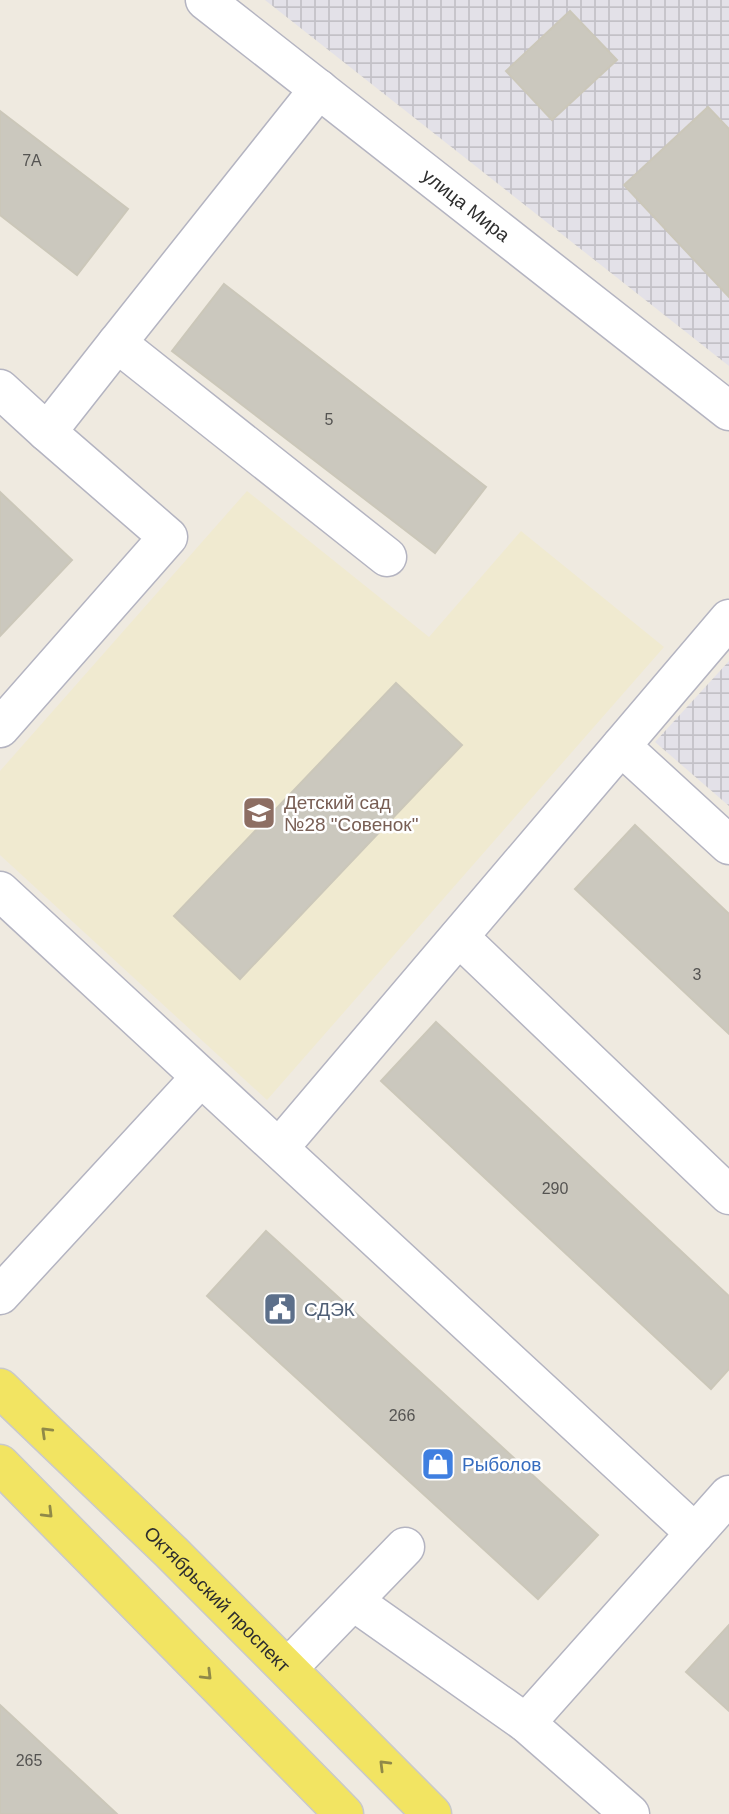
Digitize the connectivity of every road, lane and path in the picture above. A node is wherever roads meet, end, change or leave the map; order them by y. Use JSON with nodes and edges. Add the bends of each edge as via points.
{"nodes":[{"id":1,"x":205,"y":0,"type":"edge"},
{"id":2,"x":318,"y":89,"type":"junction"},
{"id":3,"x":117,"y":343,"type":"junction"},
{"id":4,"x":0,"y":389,"type":"edge"},
{"id":5,"x":729,"y":411,"type":"edge"},
{"id":6,"x":47,"y":432,"type":"junction"},
{"id":7,"x":387,"y":557,"type":"dead end"},
{"id":8,"x":729,"y":619,"type":"edge"},
{"id":9,"x":0,"y":728,"type":"edge"},
{"id":10,"x":621,"y":746,"type":"junction"},
{"id":11,"x":729,"y":845,"type":"edge"},
{"id":12,"x":0,"y":891,"type":"edge"},
{"id":13,"x":459,"y":937,"type":"junction"},
{"id":14,"x":200,"y":1078,"type":"junction"},
{"id":15,"x":279,"y":1149,"type":"junction"},
{"id":16,"x":729,"y":1195,"type":"edge"},
{"id":17,"x":0,"y":1295,"type":"edge"},
{"id":18,"x":0,"y":1388,"type":"edge"},
{"id":19,"x":0,"y":1464,"type":"edge"},
{"id":20,"x":729,"y":1494,"type":"edge"},
{"id":21,"x":695,"y":1533,"type":"junction"},
{"id":22,"x":405,"y":1547,"type":"dead end"},
{"id":23,"x":353,"y":1601,"type":"junction"},
{"id":24,"x":288,"y":1668,"type":"junction"},
{"id":25,"x":526,"y":1723,"type":"junction"},
{"id":26,"x":344,"y":1814,"type":"edge"},
{"id":27,"x":432,"y":1814,"type":"edge"},
{"id":28,"x":630,"y":1814,"type":"edge"}],
"edges":[{"from":1,"to":2,"type":"street","name":"улица Мира"},
{"from":2,"to":3,"type":"street"},
{"from":2,"to":5,"type":"street","name":"улица Мира"},
{"from":3,"to":6,"type":"street"},
{"from":3,"to":7,"type":"street"},
{"from":4,"to":6,"type":"street"},
{"from":6,"to":9,"type":"street","via":[[168,537]]},
{"from":8,"to":10,"type":"street"},
{"from":10,"to":11,"type":"street"},
{"from":10,"to":13,"type":"street"},
{"from":12,"to":14,"type":"street"},
{"from":13,"to":15,"type":"street"},
{"from":13,"to":16,"type":"street"},
{"from":14,"to":15,"type":"street"},
{"from":14,"to":17,"type":"street"},
{"from":15,"to":21,"type":"street"},
{"from":24,"to":18,"type":"main road","name":"Октябрьский проспект","one_way":true},
{"from":19,"to":26,"type":"main road","one_way":true},
{"from":20,"to":21,"type":"street"},
{"from":21,"to":25,"type":"street"},
{"from":22,"to":23,"type":"street"},
{"from":23,"to":24,"type":"street"},
{"from":23,"to":25,"type":"street"},
{"from":27,"to":24,"type":"main road","name":"Октябрьский проспект","one_way":true},
{"from":25,"to":28,"type":"street"}]}
